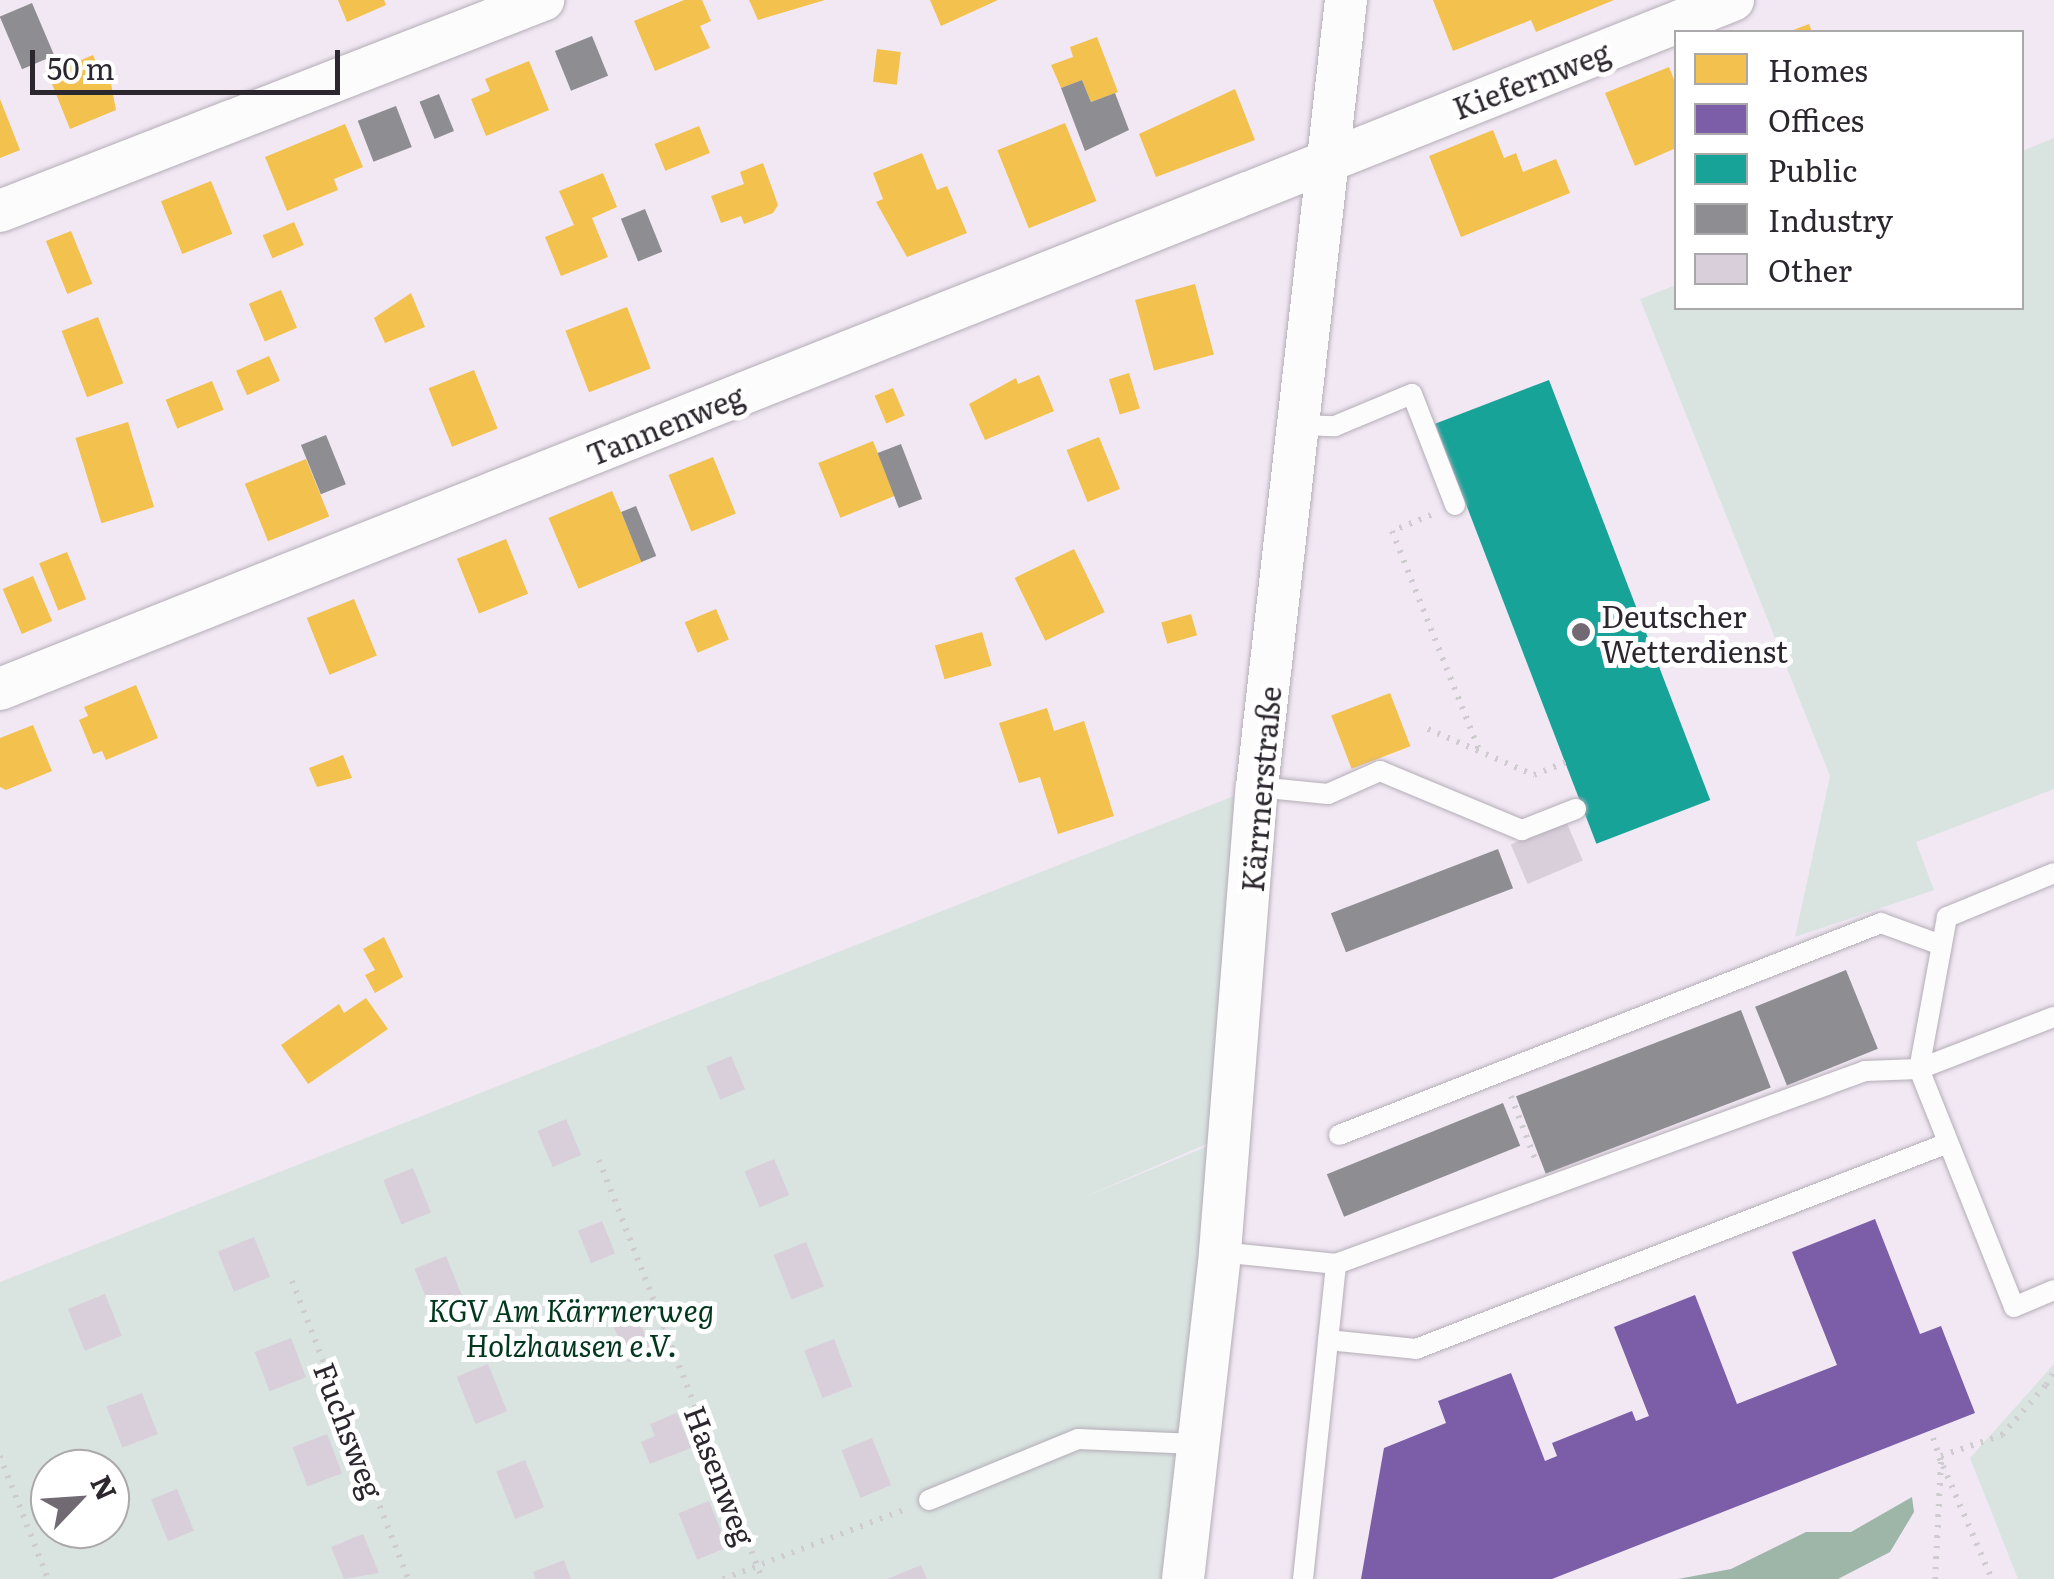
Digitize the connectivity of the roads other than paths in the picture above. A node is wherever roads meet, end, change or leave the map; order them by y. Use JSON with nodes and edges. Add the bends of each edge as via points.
{"nodes":[{"id":1,"x":543,"y":0,"type":"edge"},
{"id":2,"x":1346,"y":0,"type":"edge"},
{"id":3,"x":1733,"y":0,"type":"edge"},
{"id":4,"x":1330,"y":158,"type":"junction"},
{"id":5,"x":0,"y":212,"type":"edge"},
{"id":6,"x":1299,"y":425,"type":"junction"},
{"id":7,"x":1455,"y":505,"type":"road end"},
{"id":8,"x":0,"y":690,"type":"edge"},
{"id":9,"x":1258,"y":787,"type":"junction"},
{"id":10,"x":1576,"y":809,"type":"dead end"},
{"id":11,"x":2054,"y":873,"type":"edge"},
{"id":12,"x":1942,"y":945,"type":"junction"},
{"id":13,"x":2054,"y":1017,"type":"edge"},
{"id":14,"x":1918,"y":1069,"type":"junction"},
{"id":15,"x":1339,"y":1135,"type":"dead end"},
{"id":16,"x":1948,"y":1143,"type":"junction"},
{"id":17,"x":1220,"y":1252,"type":"junction"},
{"id":18,"x":1336,"y":1264,"type":"junction"},
{"id":19,"x":2054,"y":1290,"type":"edge"},
{"id":20,"x":1328,"y":1340,"type":"junction"},
{"id":21,"x":1196,"y":1444,"type":"junction"},
{"id":22,"x":929,"y":1500,"type":"road end"},
{"id":23,"x":1183,"y":1579,"type":"edge"},
{"id":24,"x":1302,"y":1579,"type":"edge"}],
"edges":[{"from":1,"to":5,"type":"street"},
{"from":2,"to":4,"type":"street","name":"Kärrnerstraße"},
{"from":3,"to":4,"type":"street","name":"Kiefernweg"},
{"from":4,"to":6,"type":"street","name":"Kärrnerstraße"},
{"from":4,"to":8,"type":"street","name":"Tannenweg"},
{"from":6,"to":7,"type":"lane","via":[[1334,426],[1412,394]]},
{"from":6,"to":9,"type":"street","name":"Kärrnerstraße"},
{"from":9,"to":10,"type":"lane","via":[[1328,794],[1380,772],[1522,830]]},
{"from":9,"to":17,"type":"street","name":"Kärrnerstraße"},
{"from":11,"to":12,"type":"lane","via":[[1946,916]]},
{"from":12,"to":14,"type":"lane"},
{"from":12,"to":15,"type":"lane","via":[[1881,923]]},
{"from":13,"to":14,"type":"lane"},
{"from":14,"to":16,"type":"lane"},
{"from":14,"to":18,"type":"lane","via":[[1865,1071]]},
{"from":16,"to":19,"type":"lane","via":[[2014,1306]]},
{"from":16,"to":20,"type":"lane","via":[[1416,1349]]},
{"from":17,"to":18,"type":"lane"},
{"from":17,"to":21,"type":"street","name":"Kärrnerstraße"},
{"from":18,"to":20,"type":"lane"},
{"from":20,"to":24,"type":"lane"},
{"from":21,"to":22,"type":"lane","via":[[1078,1439]]},
{"from":21,"to":23,"type":"street","name":"Kärrnerstraße"}]}
